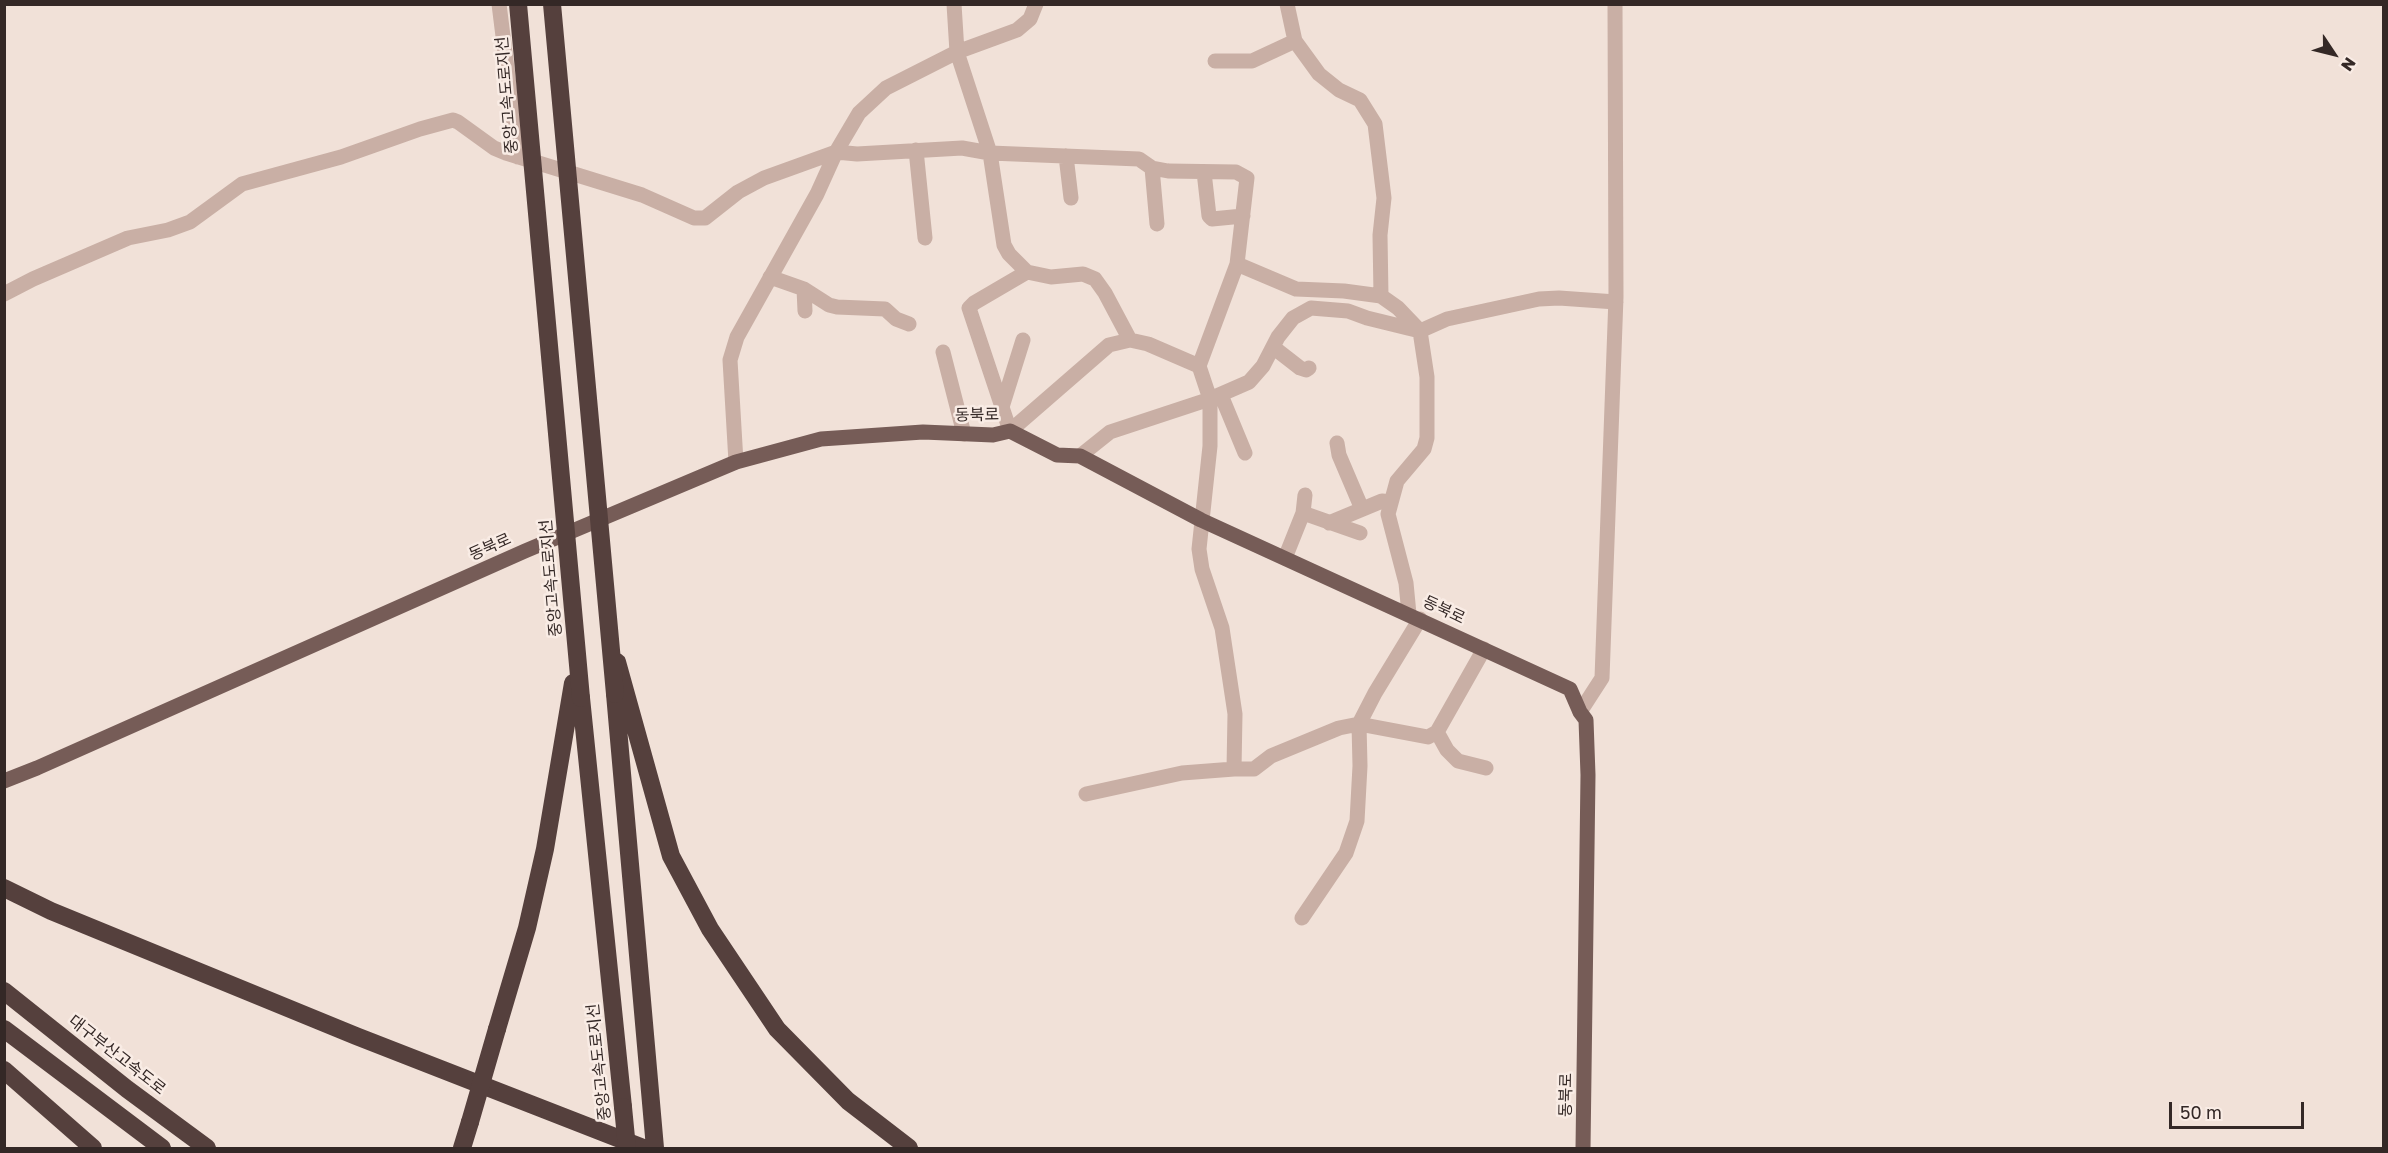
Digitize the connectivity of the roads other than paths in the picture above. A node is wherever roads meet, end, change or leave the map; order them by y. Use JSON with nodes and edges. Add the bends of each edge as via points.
{"nodes":[{"id":1,"x":499,"y":4,"type":"edge"},
{"id":2,"x":518,"y":4,"type":"edge"},
{"id":3,"x":552,"y":4,"type":"edge"},
{"id":4,"x":954,"y":4,"type":"edge"},
{"id":5,"x":1036,"y":4,"type":"edge"},
{"id":6,"x":1287,"y":4,"type":"edge"},
{"id":7,"x":1615,"y":4,"type":"edge"},
{"id":8,"x":1295,"y":41,"type":"junction"},
{"id":9,"x":957,"y":52,"type":"junction"},
{"id":10,"x":1215,"y":61,"type":"dead end"},
{"id":11,"x":916,"y":150,"type":"junction"},
{"id":12,"x":836,"y":152,"type":"junction"},
{"id":13,"x":990,"y":153,"type":"junction"},
{"id":14,"x":1066,"y":156,"type":"junction"},
{"id":15,"x":518,"y":157,"type":"junction"},
{"id":16,"x":1152,"y":168,"type":"junction"},
{"id":17,"x":1204,"y":172,"type":"junction"},
{"id":18,"x":1071,"y":198,"type":"dead end"},
{"id":19,"x":1243,"y":216,"type":"junction"},
{"id":20,"x":1157,"y":224,"type":"dead end"},
{"id":21,"x":925,"y":238,"type":"dead end"},
{"id":22,"x":1237,"y":264,"type":"junction"},
{"id":23,"x":1027,"y":272,"type":"junction"},
{"id":24,"x":770,"y":278,"type":"junction"},
{"id":25,"x":804,"y":289,"type":"junction"},
{"id":26,"x":4,"y":294,"type":"edge"},
{"id":27,"x":1381,"y":296,"type":"junction"},
{"id":28,"x":1616,"y":302,"type":"junction"},
{"id":29,"x":805,"y":312,"type":"dead end"},
{"id":30,"x":909,"y":324,"type":"dead end"},
{"id":31,"x":1420,"y":331,"type":"junction"},
{"id":32,"x":1023,"y":340,"type":"dead end"},
{"id":33,"x":1130,"y":340,"type":"junction"},
{"id":34,"x":1273,"y":347,"type":"junction"},
{"id":35,"x":943,"y":352,"type":"dead end"},
{"id":36,"x":1199,"y":366,"type":"junction"},
{"id":37,"x":1309,"y":368,"type":"dead end"},
{"id":38,"x":1216,"y":397,"type":"junction"},
{"id":39,"x":1002,"y":407,"type":"junction"},
{"id":40,"x":1010,"y":431,"type":"junction"},
{"id":41,"x":964,"y":434,"type":"junction"},
{"id":42,"x":1337,"y":443,"type":"dead end"},
{"id":43,"x":1245,"y":453,"type":"dead end"},
{"id":44,"x":1080,"y":456,"type":"junction"},
{"id":45,"x":736,"y":462,"type":"junction"},
{"id":46,"x":1305,"y":495,"type":"dead end"},
{"id":47,"x":1391,"y":502,"type":"junction"},
{"id":48,"x":1362,"y":509,"type":"junction"},
{"id":49,"x":1303,"y":513,"type":"junction"},
{"id":50,"x":1201,"y":520,"type":"junction"},
{"id":51,"x":1329,"y":523,"type":"junction"},
{"id":52,"x":1360,"y":533,"type":"dead end"},
{"id":53,"x":1285,"y":558,"type":"junction"},
{"id":54,"x":1414,"y":616,"type":"junction"},
{"id":55,"x":609,"y":633,"type":"junction"},
{"id":56,"x":1484,"y":649,"type":"junction"},
{"id":57,"x":578,"y":658,"type":"junction"},
{"id":58,"x":1580,"y":712,"type":"junction"},
{"id":59,"x":1359,"y":724,"type":"junction"},
{"id":60,"x":1437,"y":732,"type":"junction"},
{"id":61,"x":1486,"y":768,"type":"dead end"},
{"id":62,"x":1234,"y":769,"type":"junction"},
{"id":63,"x":4,"y":781,"type":"edge"},
{"id":64,"x":1086,"y":794,"type":"dead end"},
{"id":65,"x":4,"y":888,"type":"edge"},
{"id":66,"x":1302,"y":918,"type":"dead end"},
{"id":67,"x":4,"y":991,"type":"edge"},
{"id":68,"x":4,"y":1029,"type":"edge"},
{"id":69,"x":4,"y":1070,"type":"edge"},
{"id":70,"x":93,"y":1149,"type":"edge"},
{"id":71,"x":162,"y":1149,"type":"edge"},
{"id":72,"x":207,"y":1149,"type":"edge"},
{"id":73,"x":462,"y":1149,"type":"edge"},
{"id":74,"x":627,"y":1149,"type":"edge"},
{"id":75,"x":644,"y":1149,"type":"edge"},
{"id":76,"x":655,"y":1149,"type":"edge"},
{"id":77,"x":909,"y":1149,"type":"edge"},
{"id":78,"x":1583,"y":1149,"type":"edge"}],
"edges":[{"from":1,"to":15,"type":"street"},
{"from":2,"to":57,"type":"highway","name":"중앙고속도로지선","bridge":true},
{"from":3,"to":55,"type":"highway","bridge":true},
{"from":4,"to":9,"type":"street"},
{"from":5,"to":9,"type":"street","via":[[1030,19],[1017,30]]},
{"from":6,"to":8,"type":"street"},
{"from":7,"to":28,"type":"street"},
{"from":8,"to":10,"type":"street","via":[[1252,61]]},
{"from":8,"to":27,"type":"street","via":[[1319,74],[1360,100],[1375,124],[1384,198]]},
{"from":9,"to":12,"type":"street","via":[[886,88],[859,113]]},
{"from":9,"to":13,"type":"street"},
{"from":11,"to":12,"type":"street"},
{"from":11,"to":13,"type":"street","via":[[962,148]]},
{"from":11,"to":21,"type":"street"},
{"from":12,"to":15,"type":"street","via":[[764,178],[700,218],[642,195]]},
{"from":12,"to":24,"type":"street"},
{"from":13,"to":14,"type":"street"},
{"from":13,"to":23,"type":"street","via":[[1004,245]]},
{"from":14,"to":16,"type":"street","via":[[1139,159]]},
{"from":14,"to":18,"type":"street"},
{"from":15,"to":26,"type":"street","via":[[494,148],[458,122],[444,122],[341,157],[242,184],[190,222],[128,238]]},
{"from":16,"to":17,"type":"street"},
{"from":16,"to":20,"type":"street"},
{"from":17,"to":19,"type":"street","via":[[1209,216]]},
{"from":17,"to":19,"type":"street","via":[[1236,172],[1247,178]]},
{"from":19,"to":22,"type":"street"},
{"from":22,"to":27,"type":"street","via":[[1296,289]]},
{"from":22,"to":36,"type":"street"},
{"from":23,"to":33,"type":"street","via":[[1051,277],[1083,274],[1095,279]]},
{"from":23,"to":39,"type":"street","via":[[969,308]]},
{"from":24,"to":25,"type":"street"},
{"from":24,"to":45,"type":"street","via":[[736,337],[730,360]]},
{"from":25,"to":29,"type":"street"},
{"from":25,"to":30,"type":"street","via":[[829,305],[885,309]]},
{"from":27,"to":31,"type":"street"},
{"from":28,"to":31,"type":"street","via":[[1539,299],[1447,319]]},
{"from":28,"to":58,"type":"street","via":[[1602,678]]},
{"from":31,"to":34,"type":"street","via":[[1348,311],[1311,309],[1293,318]]},
{"from":31,"to":47,"type":"street","via":[[1427,377],[1427,438],[1424,449],[1397,481]]},
{"from":32,"to":39,"type":"street"},
{"from":33,"to":36,"type":"street"},
{"from":33,"to":40,"type":"street","via":[[1109,345]]},
{"from":34,"to":37,"type":"street","via":[[1300,368]]},
{"from":34,"to":38,"type":"street","via":[[1249,382]]},
{"from":35,"to":41,"type":"street"},
{"from":36,"to":38,"type":"street"},
{"from":38,"to":43,"type":"street"},
{"from":38,"to":44,"type":"street","via":[[1110,432]]},
{"from":38,"to":50,"type":"street"},
{"from":39,"to":40,"type":"street"},
{"from":40,"to":41,"type":"main road","name":"동북로"},
{"from":40,"to":44,"type":"main road","name":"동북로","via":[[1057,455]]},
{"from":41,"to":45,"type":"main road","name":"동북로","via":[[923,432],[821,439]]},
{"from":42,"to":48,"type":"street"},
{"from":44,"to":50,"type":"main road","name":"동북로"},
{"from":45,"to":63,"type":"main road","name":"동북로"},
{"from":46,"to":49,"type":"street"},
{"from":47,"to":48,"type":"street","via":[[1382,501]]},
{"from":47,"to":54,"type":"street","via":[[1388,514]]},
{"from":48,"to":51,"type":"street"},
{"from":49,"to":51,"type":"street"},
{"from":49,"to":53,"type":"street"},
{"from":50,"to":53,"type":"main road","name":"동북로"},
{"from":50,"to":62,"type":"street","via":[[1202,569],[1222,628],[1235,714]]},
{"from":51,"to":52,"type":"street"},
{"from":53,"to":54,"type":"main road","name":"동북로"},
{"from":54,"to":56,"type":"main road","name":"동북로"},
{"from":54,"to":59,"type":"street"},
{"from":55,"to":76,"type":"highway","bridge":true},
{"from":55,"to":77,"type":"highway","via":[[671,856],[710,929],[777,1029],[848,1101]]},
{"from":56,"to":58,"type":"main road","name":"동북로","via":[[1570,688]]},
{"from":56,"to":60,"type":"street"},
{"from":57,"to":73,"type":"highway","bridge":true,"via":[[545,849],[527,927]]},
{"from":57,"to":74,"type":"highway","name":"중앙고속도로지선","bridge":true},
{"from":58,"to":78,"type":"main road","name":"동북로","via":[[1586,720],[1588,775]]},
{"from":59,"to":60,"type":"street","via":[[1410,736],[1428,737]]},
{"from":59,"to":62,"type":"street","via":[[1339,728],[1271,756],[1254,769]]},
{"from":59,"to":66,"type":"street","via":[[1357,821],[1346,853]]},
{"from":60,"to":61,"type":"street","via":[[1458,761]]},
{"from":62,"to":64,"type":"street","via":[[1182,773]]},
{"from":65,"to":75,"type":"highway","via":[[356,1036]]},
{"from":67,"to":72,"type":"highway","name":"대구부산고속도로"},
{"from":68,"to":71,"type":"highway"},
{"from":69,"to":70,"type":"highway"}]}
